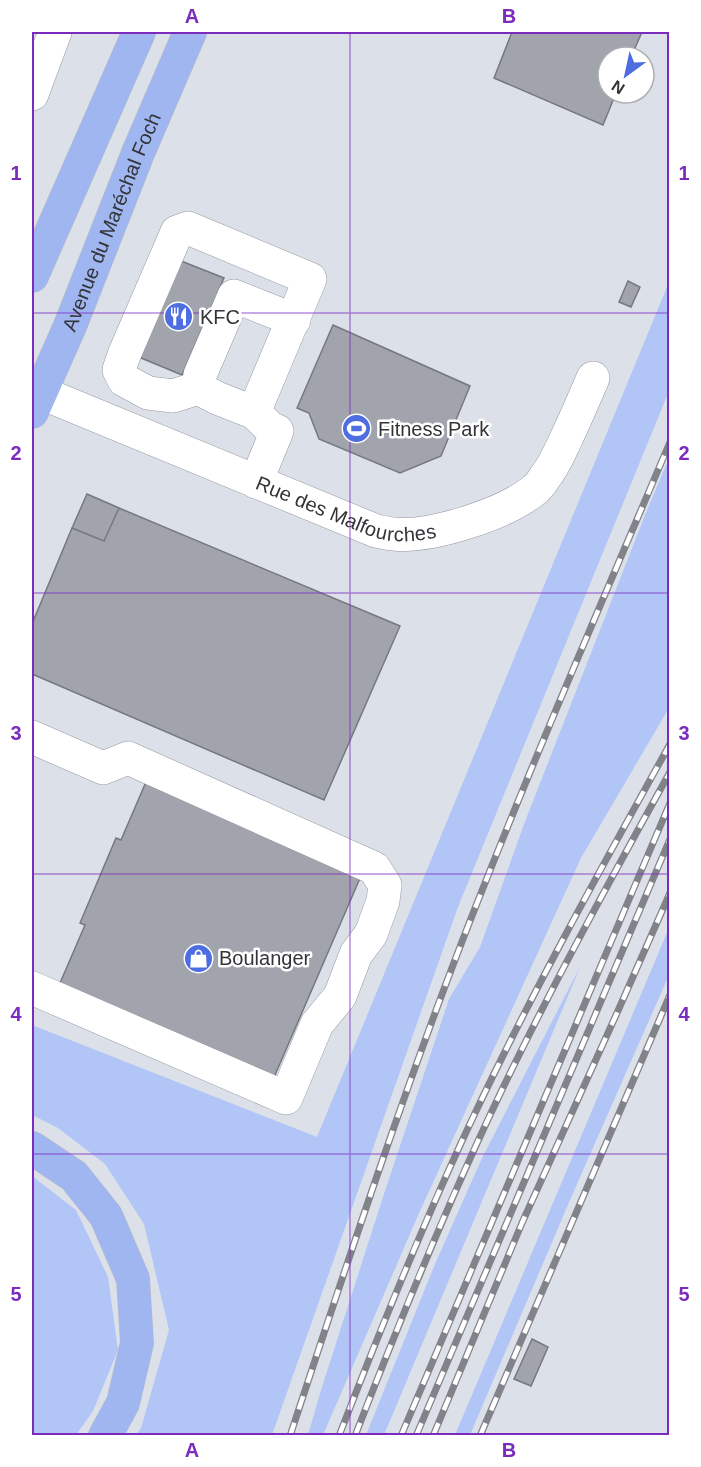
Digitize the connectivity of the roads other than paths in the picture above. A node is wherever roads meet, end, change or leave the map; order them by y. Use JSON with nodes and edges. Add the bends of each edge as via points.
{"nodes":[{"id":1,"x":55,"y":32,"type":"edge"},
{"id":2,"x":139,"y":32,"type":"edge"},
{"id":3,"x":190,"y":32,"type":"edge"},
{"id":4,"x":32,"y":94,"type":"edge"},
{"id":5,"x":32,"y":276,"type":"edge"},
{"id":6,"x":294,"y":320,"type":"junction"},
{"id":7,"x":593,"y":378,"type":"dead end"},
{"id":8,"x":198,"y":388,"type":"junction"},
{"id":9,"x":34,"y":398,"type":"edge"},
{"id":10,"x":255,"y":413,"type":"junction"},
{"id":11,"x":256,"y":482,"type":"junction"},
{"id":12,"x":32,"y":737,"type":"edge"},
{"id":13,"x":32,"y":988,"type":"edge"},
{"id":14,"x":32,"y":1148,"type":"edge"},
{"id":15,"x":105,"y":1436,"type":"edge"}],
"edges":[{"from":1,"to":4,"type":"street"},
{"from":2,"to":5,"type":"highway"},
{"from":3,"to":9,"type":"highway","name":"Avenue du Maréchal Foch","via":[[70,326]]},
{"from":6,"to":8,"type":"street","via":[[234,296]]},
{"from":6,"to":8,"type":"street","via":[[310,279],[188,228],[177,232],[119,370],[124,380],[148,393],[173,396]]},
{"from":6,"to":10,"type":"street"},
{"from":7,"to":11,"type":"street","name":"Rue des Malfourches","via":[[560,451],[534,491],[486,516],[451,527],[416,534],[376,531]]},
{"from":8,"to":10,"type":"street"},
{"from":9,"to":11,"type":"street","name":"Rue des Malfourches"},
{"from":10,"to":11,"type":"street","via":[[277,431]]},
{"from":12,"to":13,"type":"street","via":[[103,768],[128,758],[374,868],[385,885],[371,934],[356,954],[340,996],[317,1024],[286,1098]]},
{"from":14,"to":15,"type":"highway","via":[[74,1176],[105,1216],[133,1280],[137,1342],[123,1403]]}]}
